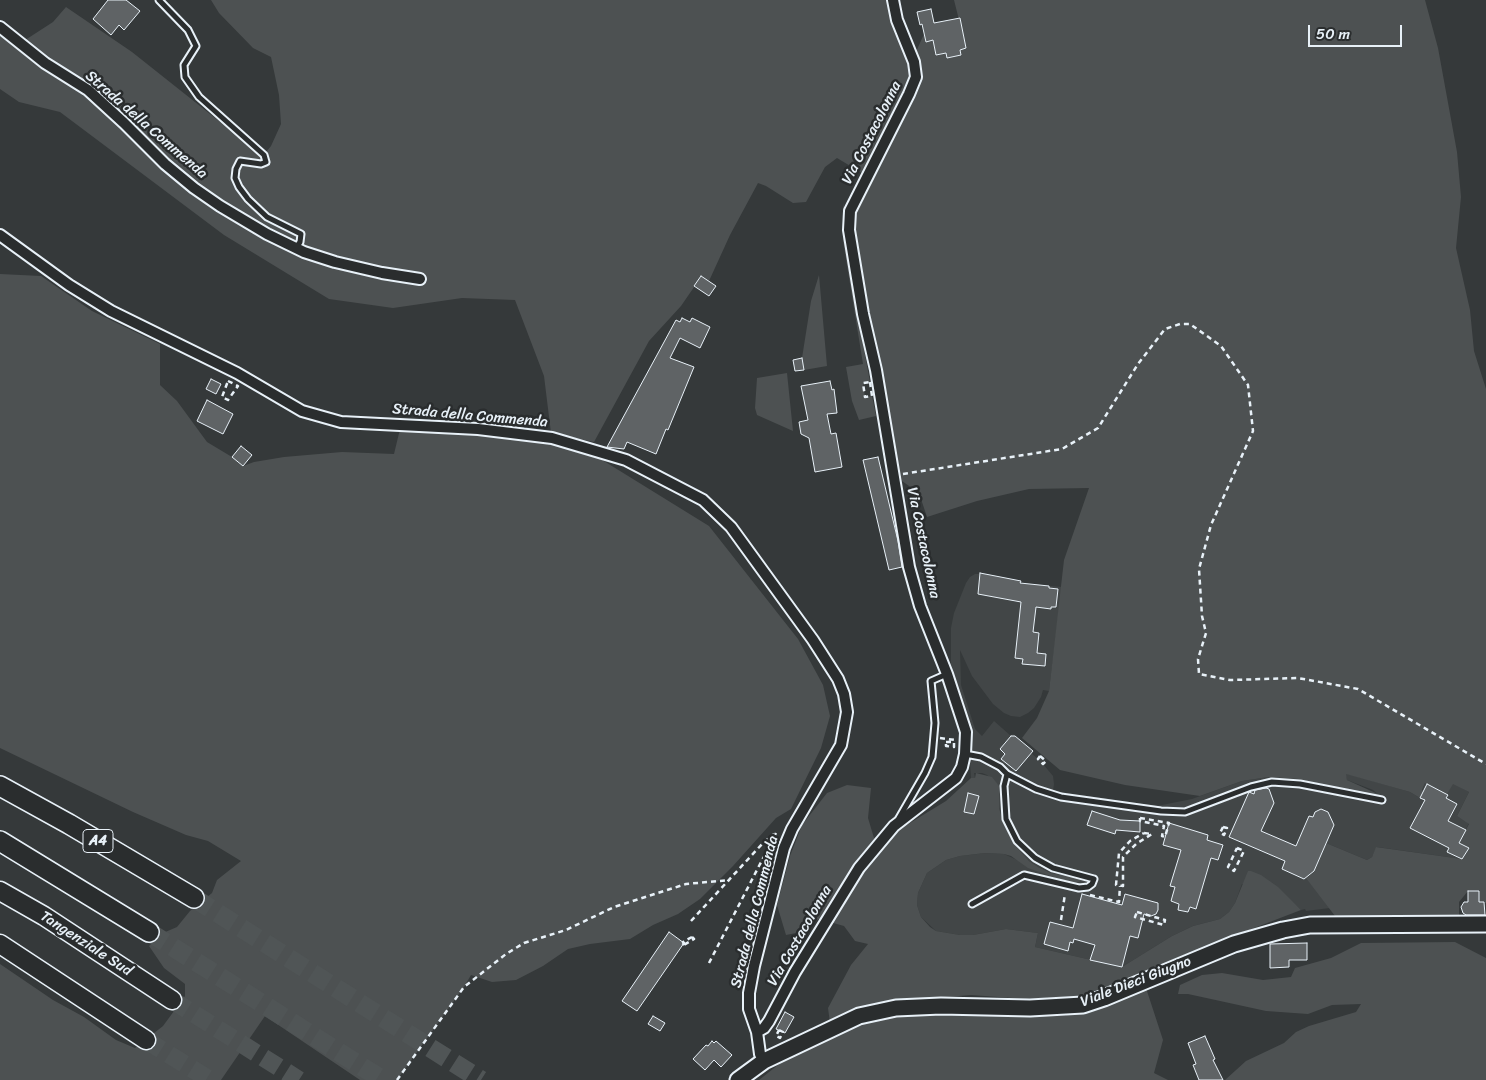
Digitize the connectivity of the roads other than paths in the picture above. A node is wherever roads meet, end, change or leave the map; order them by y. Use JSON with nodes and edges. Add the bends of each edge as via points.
{"nodes":[{"id":1,"x":159,"y":0,"type":"edge"},
{"id":2,"x":893,"y":0,"type":"edge"},
{"id":3,"x":0,"y":27,"type":"edge"},
{"id":4,"x":0,"y":235,"type":"edge"},
{"id":5,"x":296,"y":248,"type":"junction"},
{"id":6,"x":420,"y":279,"type":"dead end"},
{"id":7,"x":947,"y":674,"type":"junction"},
{"id":8,"x":965,"y":754,"type":"junction"},
{"id":9,"x":1007,"y":774,"type":"junction"},
{"id":10,"x":0,"y":786,"type":"edge"},
{"id":11,"x":1382,"y":800,"type":"dead end"},
{"id":12,"x":894,"y":826,"type":"junction"},
{"id":13,"x":0,"y":841,"type":"edge"},
{"id":14,"x":0,"y":891,"type":"edge"},
{"id":15,"x":194,"y":898,"type":"tunnel mouth"},
{"id":16,"x":972,"y":904,"type":"dead end"},
{"id":17,"x":1486,"y":924,"type":"edge"},
{"id":18,"x":149,"y":932,"type":"tunnel mouth"},
{"id":19,"x":0,"y":944,"type":"edge"},
{"id":20,"x":172,"y":1000,"type":"tunnel mouth"},
{"id":21,"x":757,"y":1032,"type":"junction"},
{"id":22,"x":146,"y":1040,"type":"tunnel mouth"},
{"id":23,"x":764,"y":1061,"type":"junction"},
{"id":24,"x":738,"y":1080,"type":"edge"}],
"edges":[{"from":1,"to":5,"type":"lane","via":[[188,30],[196,46],[184,65],[185,77],[199,97],[264,155],[266,162],[261,164],[240,161],[236,169],[239,187],[267,217],[301,234]]},
{"from":2,"to":7,"type":"street","name":"Via Costacolonna","via":[[916,77],[850,211],[849,230],[909,567],[920,606]]},
{"from":3,"to":5,"type":"street","name":"Strada della Commenda","via":[[45,63],[88,90],[194,188]]},
{"from":4,"to":21,"type":"street","name":"Strada della Commenda","via":[[111,311],[237,373],[302,411],[341,422],[478,429],[552,438],[626,460],[703,500],[732,527],[838,679],[847,712],[841,745],[784,848],[749,993],[749,1009]]},
{"from":5,"to":6,"type":"street","name":"Strada della Commenda","via":[[335,262]]},
{"from":7,"to":8,"type":"street","name":"Via Costacolonna","via":[[966,732]]},
{"from":7,"to":12,"type":"lane","via":[[931,681],[935,723],[932,757]]},
{"from":8,"to":9,"type":"lane","via":[[981,757]]},
{"from":8,"to":12,"type":"street","name":"Via Costacolonna","via":[[956,778]]},
{"from":9,"to":11,"type":"lane","via":[[1061,797],[1161,811],[1185,812],[1272,782],[1300,784]]},
{"from":9,"to":16,"type":"lane","via":[[1004,786],[1006,820],[1017,841],[1035,858],[1053,868],[1094,879],[1088,887],[1079,888],[1024,875]]},
{"from":10,"to":15,"type":"highway","number":"A4"},
{"from":12,"to":21,"type":"street","name":"Via Costacolonna","via":[[858,868],[769,1021]]},
{"from":13,"to":18,"type":"highway"},
{"from":14,"to":20,"type":"highway","name":"Tangenziale Sud"},
{"from":17,"to":23,"type":"main road","name":"Viale Dieci Giugno","via":[[1310,926],[1283,930],[1234,944],[1083,1005],[896,1008],[859,1016]]},
{"from":19,"to":22,"type":"highway"},
{"from":21,"to":23,"type":"street","name":"Strada della Commenda"},
{"from":23,"to":24,"type":"main road","name":"Viale Dieci Giugno"}]}
